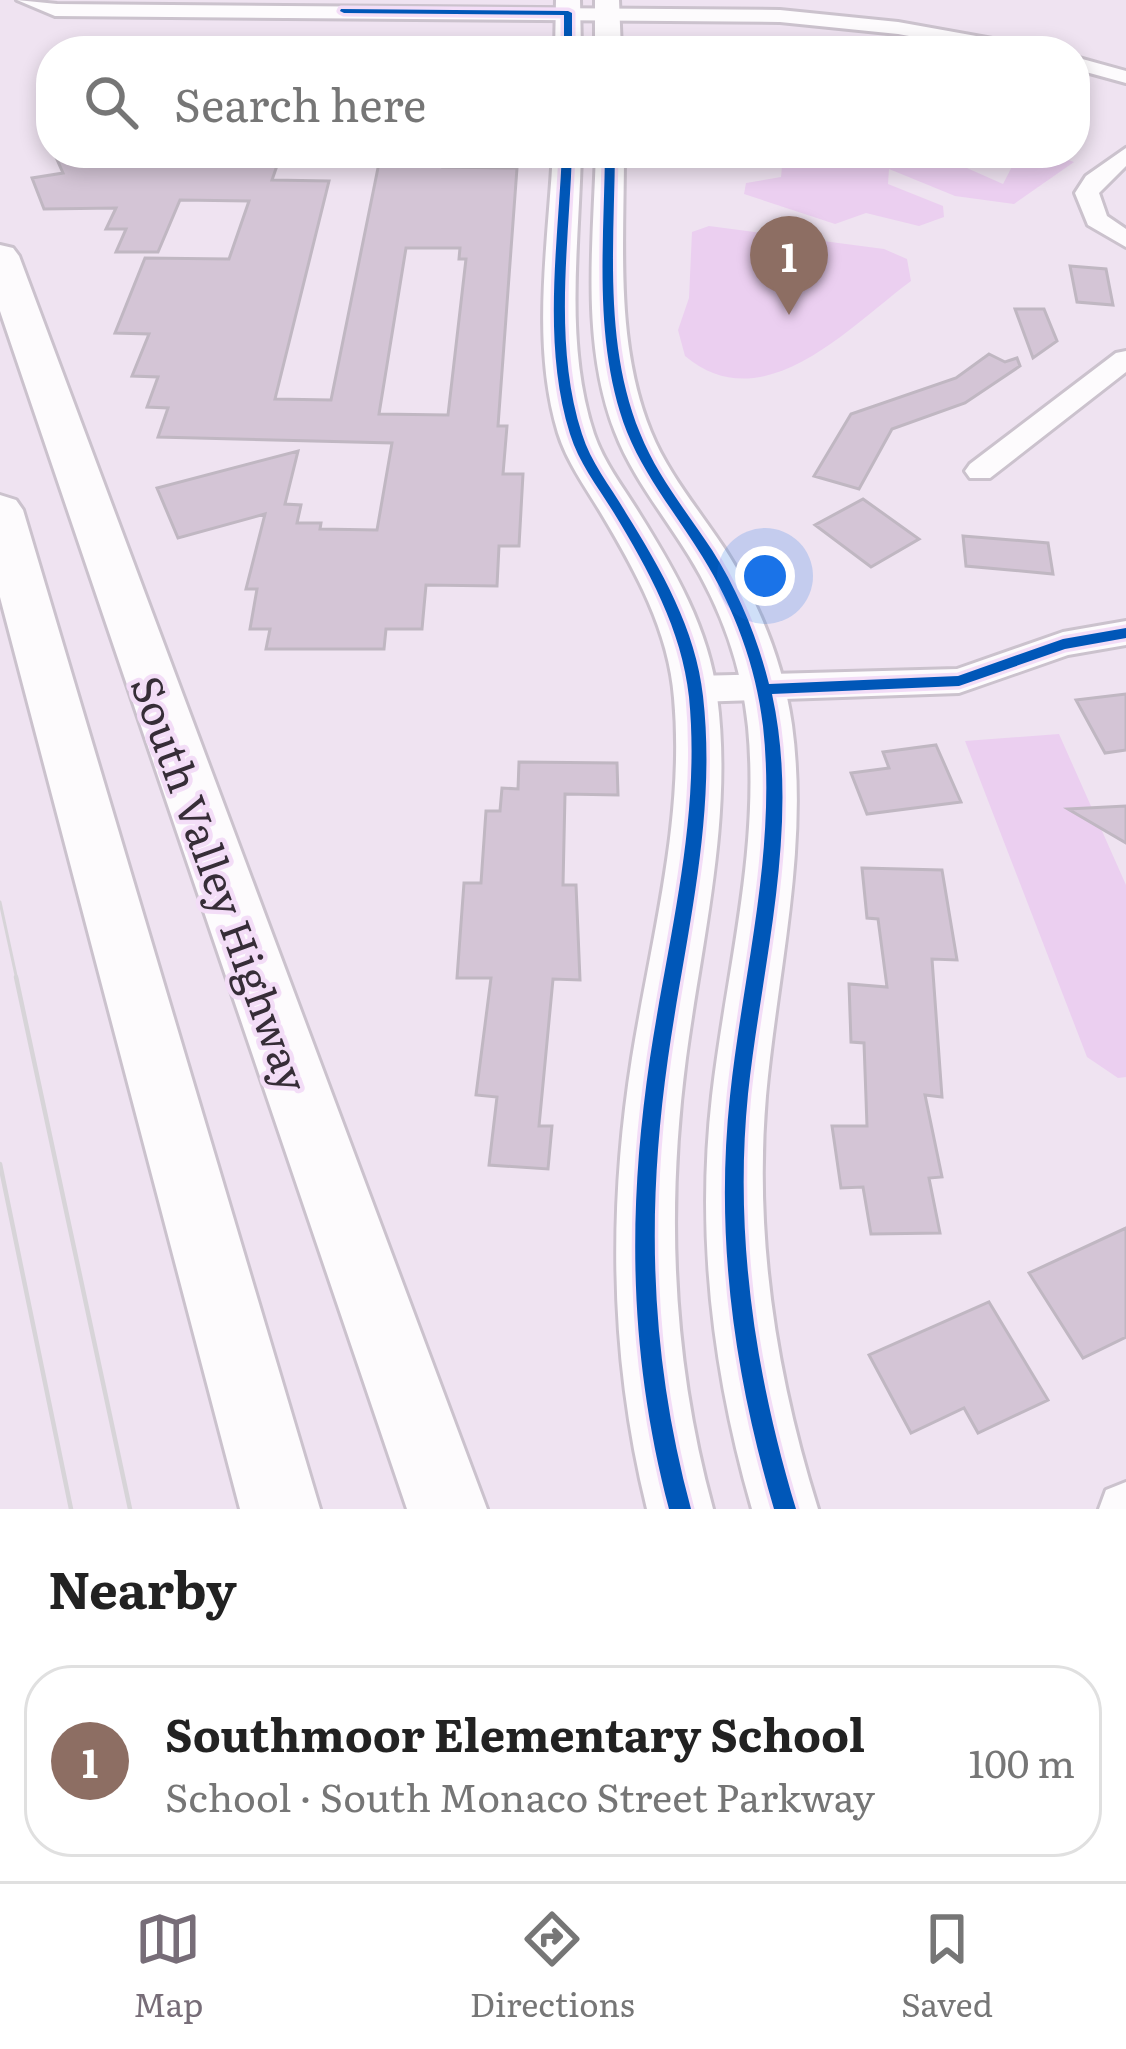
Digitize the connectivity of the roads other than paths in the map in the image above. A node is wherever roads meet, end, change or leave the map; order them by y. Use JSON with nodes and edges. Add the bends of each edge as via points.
{"nodes":[{"id":1,"x":27,"y":0,"type":"edge"},
{"id":2,"x":257,"y":0,"type":"edge"},
{"id":3,"x":568,"y":7,"type":"edge"},
{"id":4,"x":607,"y":7,"type":"edge"},
{"id":5,"x":344,"y":11,"type":"junction"},
{"id":6,"x":930,"y":36,"type":"edge"},
{"id":7,"x":1090,"y":67,"type":"edge"},
{"id":8,"x":1126,"y":77,"type":"edge"},
{"id":9,"x":1126,"y":155,"type":"edge"},
{"id":10,"x":567,"y":168,"type":"edge"},
{"id":11,"x":610,"y":168,"type":"edge"},
{"id":12,"x":1126,"y":240,"type":"edge"},
{"id":13,"x":0,"y":256,"type":"edge"},
{"id":14,"x":1126,"y":359,"type":"edge"},
{"id":15,"x":980,"y":471,"type":"dead end"},
{"id":16,"x":0,"y":510,"type":"edge"},
{"id":17,"x":1126,"y":633,"type":"edge"},
{"id":18,"x":695,"y":689,"type":"junction"},
{"id":19,"x":765,"y":689,"type":"junction"},
{"id":20,"x":280,"y":1509,"type":"edge"},
{"id":21,"x":447,"y":1509,"type":"edge"},
{"id":22,"x":680,"y":1509,"type":"edge"},
{"id":23,"x":785,"y":1509,"type":"edge"}],
"edges":[{"from":1,"to":5,"type":"street","via":[[55,10]]},
{"from":2,"to":5,"type":"street"},
{"from":3,"to":4,"type":"street"},
{"from":3,"to":5,"type":"street"},
{"from":4,"to":6,"type":"street","via":[[821,19]]},
{"from":7,"to":8,"type":"street"},
{"from":9,"to":12,"type":"street","via":[[1087,193],[1096,220]]},
{"from":10,"to":18,"type":"main road","via":[[568,404],[588,461],[670,608]]},
{"from":11,"to":19,"type":"main road","via":[[609,320],[620,393],[642,452],[732,597]]},
{"from":13,"to":21,"type":"highway","name":"South Valley Highway"},
{"from":14,"to":15,"type":"street"},
{"from":16,"to":20,"type":"highway"},
{"from":17,"to":19,"type":"street","via":[[1064,644],[959,681]]},
{"from":18,"to":19,"type":"street"},
{"from":18,"to":22,"type":"main road","via":[[699,804],[645,1195],[647,1324]]},
{"from":19,"to":23,"type":"main road","via":[[773,814],[733,1208],[744,1330]]}]}
